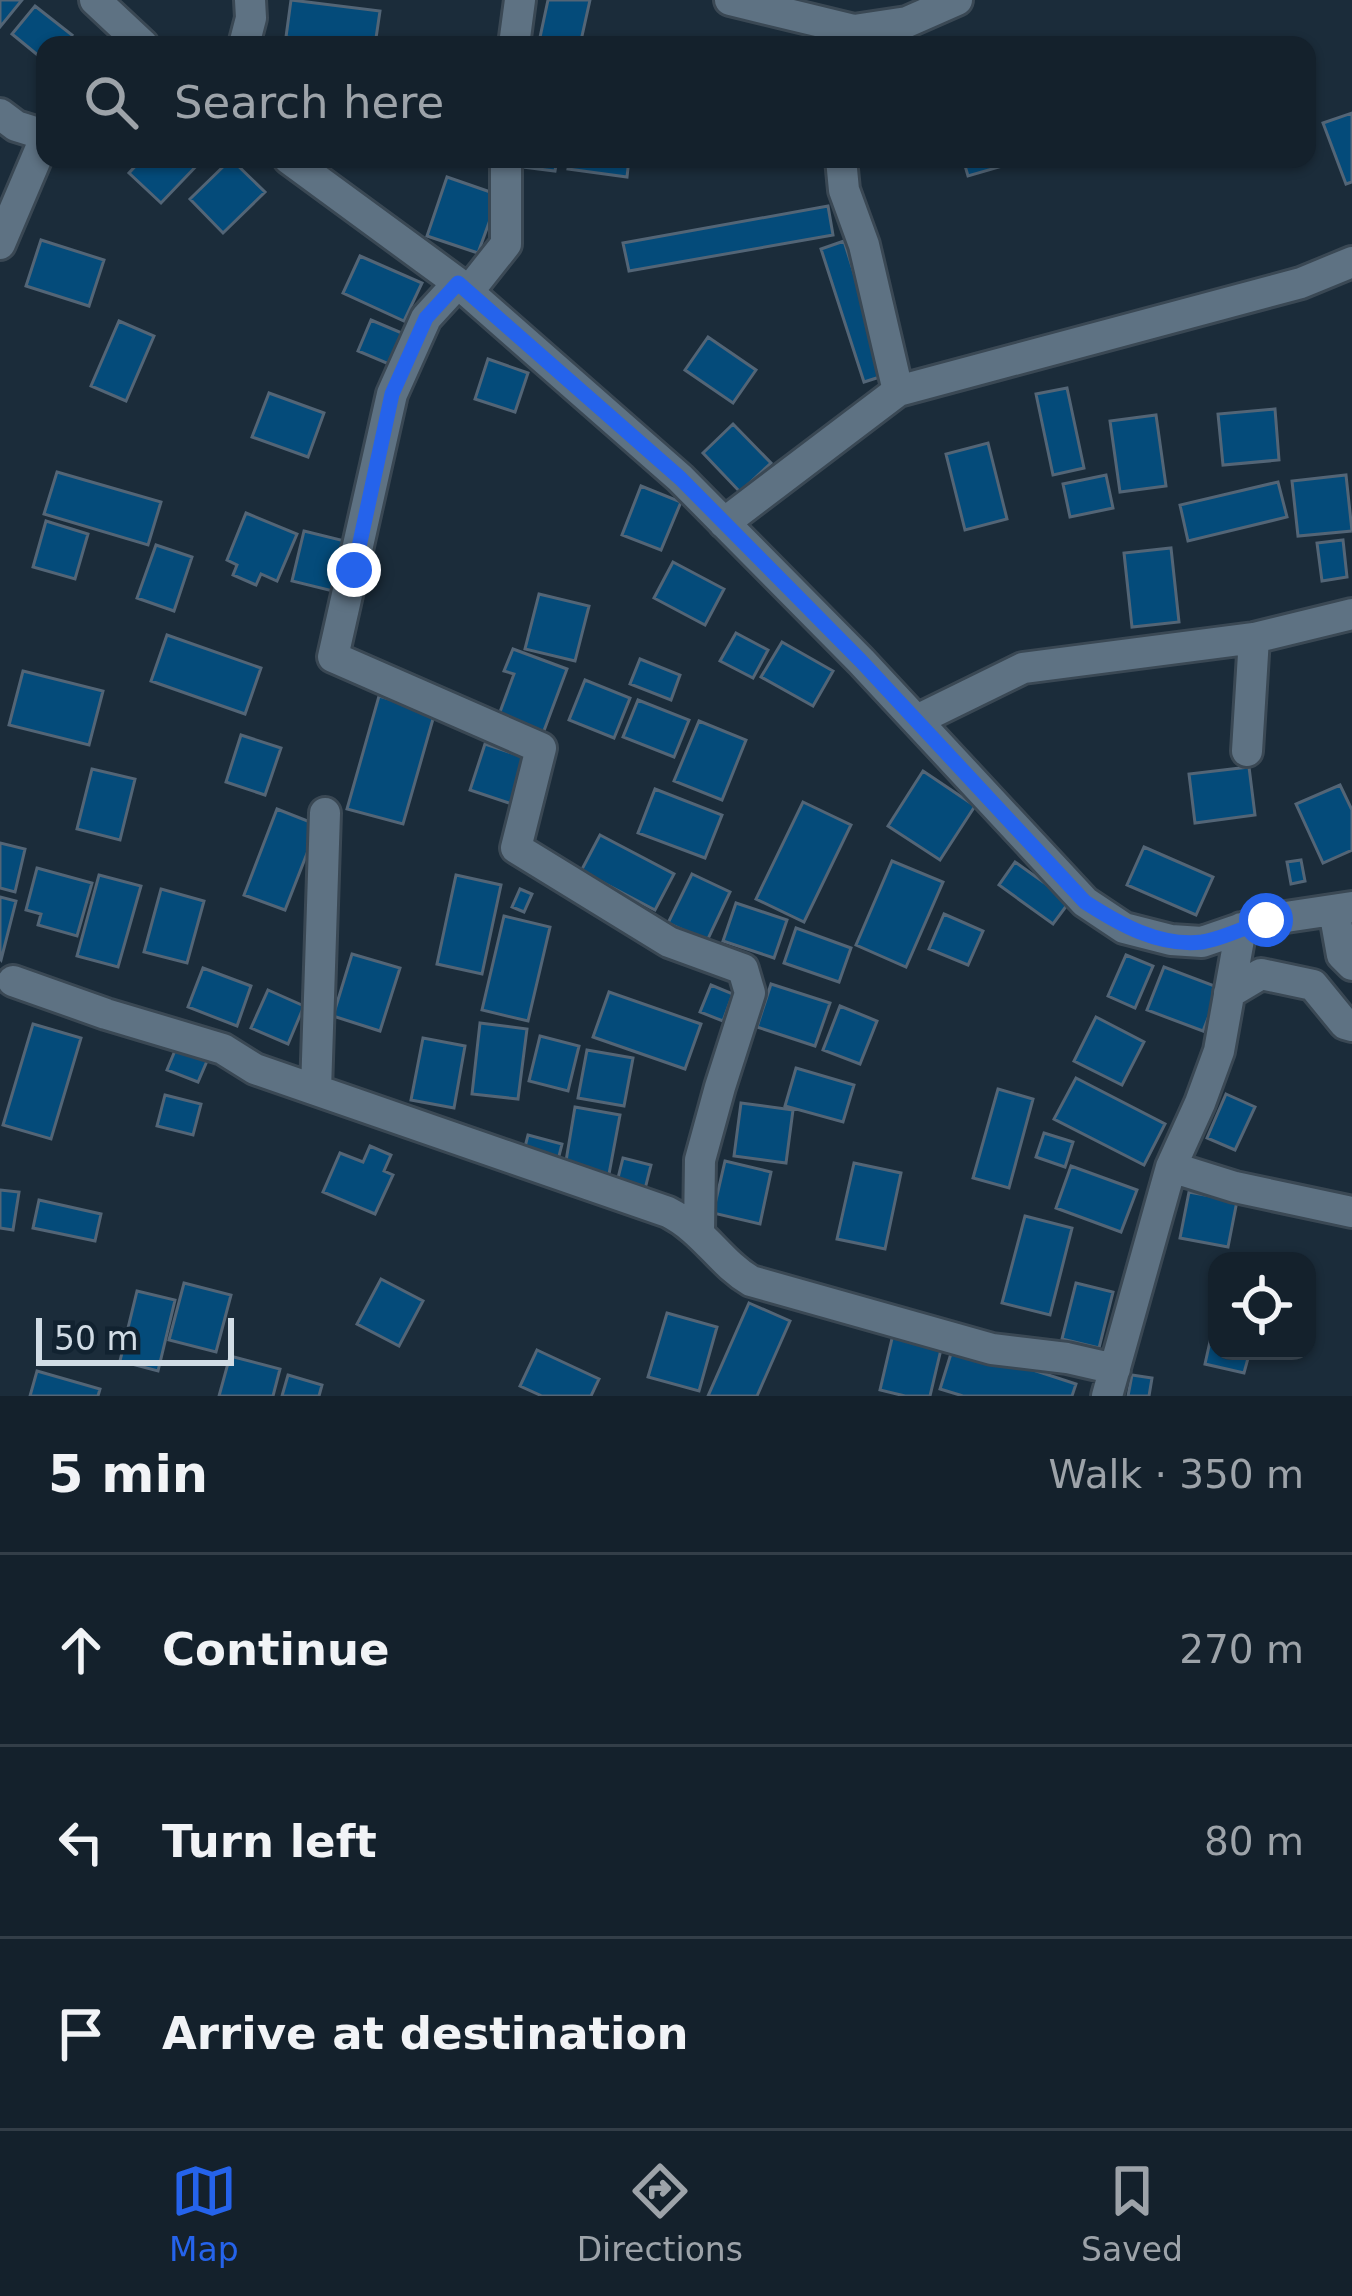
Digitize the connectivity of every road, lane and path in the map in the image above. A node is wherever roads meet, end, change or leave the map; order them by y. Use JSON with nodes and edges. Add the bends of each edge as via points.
{"nodes":[{"id":1,"x":95,"y":0,"type":"edge"},
{"id":2,"x":250,"y":0,"type":"edge"},
{"id":3,"x":520,"y":0,"type":"edge"},
{"id":4,"x":730,"y":0,"type":"edge"},
{"id":5,"x":957,"y":0,"type":"edge"},
{"id":6,"x":831,"y":35,"type":"edge"},
{"id":7,"x":133,"y":36,"type":"edge"},
{"id":8,"x":246,"y":36,"type":"edge"},
{"id":9,"x":515,"y":36,"type":"edge"},
{"id":10,"x":0,"y":114,"type":"edge"},
{"id":11,"x":36,"y":134,"type":"edge"},
{"id":12,"x":36,"y":158,"type":"edge"},
{"id":13,"x":301,"y":168,"type":"edge"},
{"id":14,"x":506,"y":168,"type":"edge"},
{"id":15,"x":842,"y":168,"type":"edge"},
{"id":16,"x":0,"y":244,"type":"edge"},
{"id":17,"x":1352,"y":262,"type":"edge"},
{"id":18,"x":463,"y":287,"type":"junction"},
{"id":19,"x":898,"y":391,"type":"junction"},
{"id":20,"x":724,"y":523,"type":"junction"},
{"id":21,"x":1352,"y":614,"type":"edge"},
{"id":22,"x":1254,"y":638,"type":"junction"},
{"id":23,"x":917,"y":720,"type":"junction"},
{"id":24,"x":1247,"y":751,"type":"dead end"},
{"id":25,"x":325,"y":813,"type":"dead end"},
{"id":26,"x":1343,"y":909,"type":"edge"},
{"id":27,"x":1241,"y":928,"type":"junction"},
{"id":28,"x":1352,"y":964,"type":"edge"},
{"id":29,"x":13,"y":982,"type":"dead end"},
{"id":30,"x":1229,"y":993,"type":"junction"},
{"id":31,"x":1352,"y":1026,"type":"edge"},
{"id":32,"x":316,"y":1090,"type":"junction"},
{"id":33,"x":1171,"y":1168,"type":"junction"},
{"id":34,"x":1352,"y":1212,"type":"edge"},
{"id":35,"x":699,"y":1232,"type":"junction"},
{"id":36,"x":1111,"y":1382,"type":"edge"}],
"edges":[{"from":1,"to":7,"type":"street"},
{"from":2,"to":8,"type":"street"},
{"from":3,"to":9,"type":"street"},
{"from":4,"to":6,"type":"street"},
{"from":5,"to":6,"type":"street","via":[[907,22]]},
{"from":10,"to":11,"type":"street"},
{"from":12,"to":16,"type":"street"},
{"from":13,"to":18,"type":"street"},
{"from":14,"to":18,"type":"street","via":[[506,244]]},
{"from":15,"to":19,"type":"street"},
{"from":17,"to":19,"type":"street","via":[[1301,283]]},
{"from":18,"to":20,"type":"street"},
{"from":18,"to":35,"type":"street","via":[[426,318],[392,394],[333,657],[541,748],[516,848],[669,942],[743,969],[750,993],[700,1160]]},
{"from":19,"to":20,"type":"street"},
{"from":20,"to":23,"type":"street"},
{"from":21,"to":22,"type":"street"},
{"from":22,"to":23,"type":"street","via":[[1023,668]]},
{"from":22,"to":24,"type":"street"},
{"from":23,"to":27,"type":"street","via":[[1085,902],[1124,928],[1202,942]]},
{"from":25,"to":32,"type":"street"},
{"from":26,"to":27,"type":"street"},
{"from":26,"to":28,"type":"street","via":[[1342,955]]},
{"from":27,"to":30,"type":"street"},
{"from":29,"to":32,"type":"street","via":[[223,1049]]},
{"from":30,"to":31,"type":"street","via":[[1262,974],[1292,979],[1313,985]]},
{"from":30,"to":33,"type":"street","via":[[1219,1051]]},
{"from":32,"to":35,"type":"street","via":[[668,1212]]},
{"from":33,"to":34,"type":"street"},
{"from":33,"to":36,"type":"street"},
{"from":35,"to":36,"type":"street","via":[[751,1281],[992,1348],[1067,1358]]}]}
